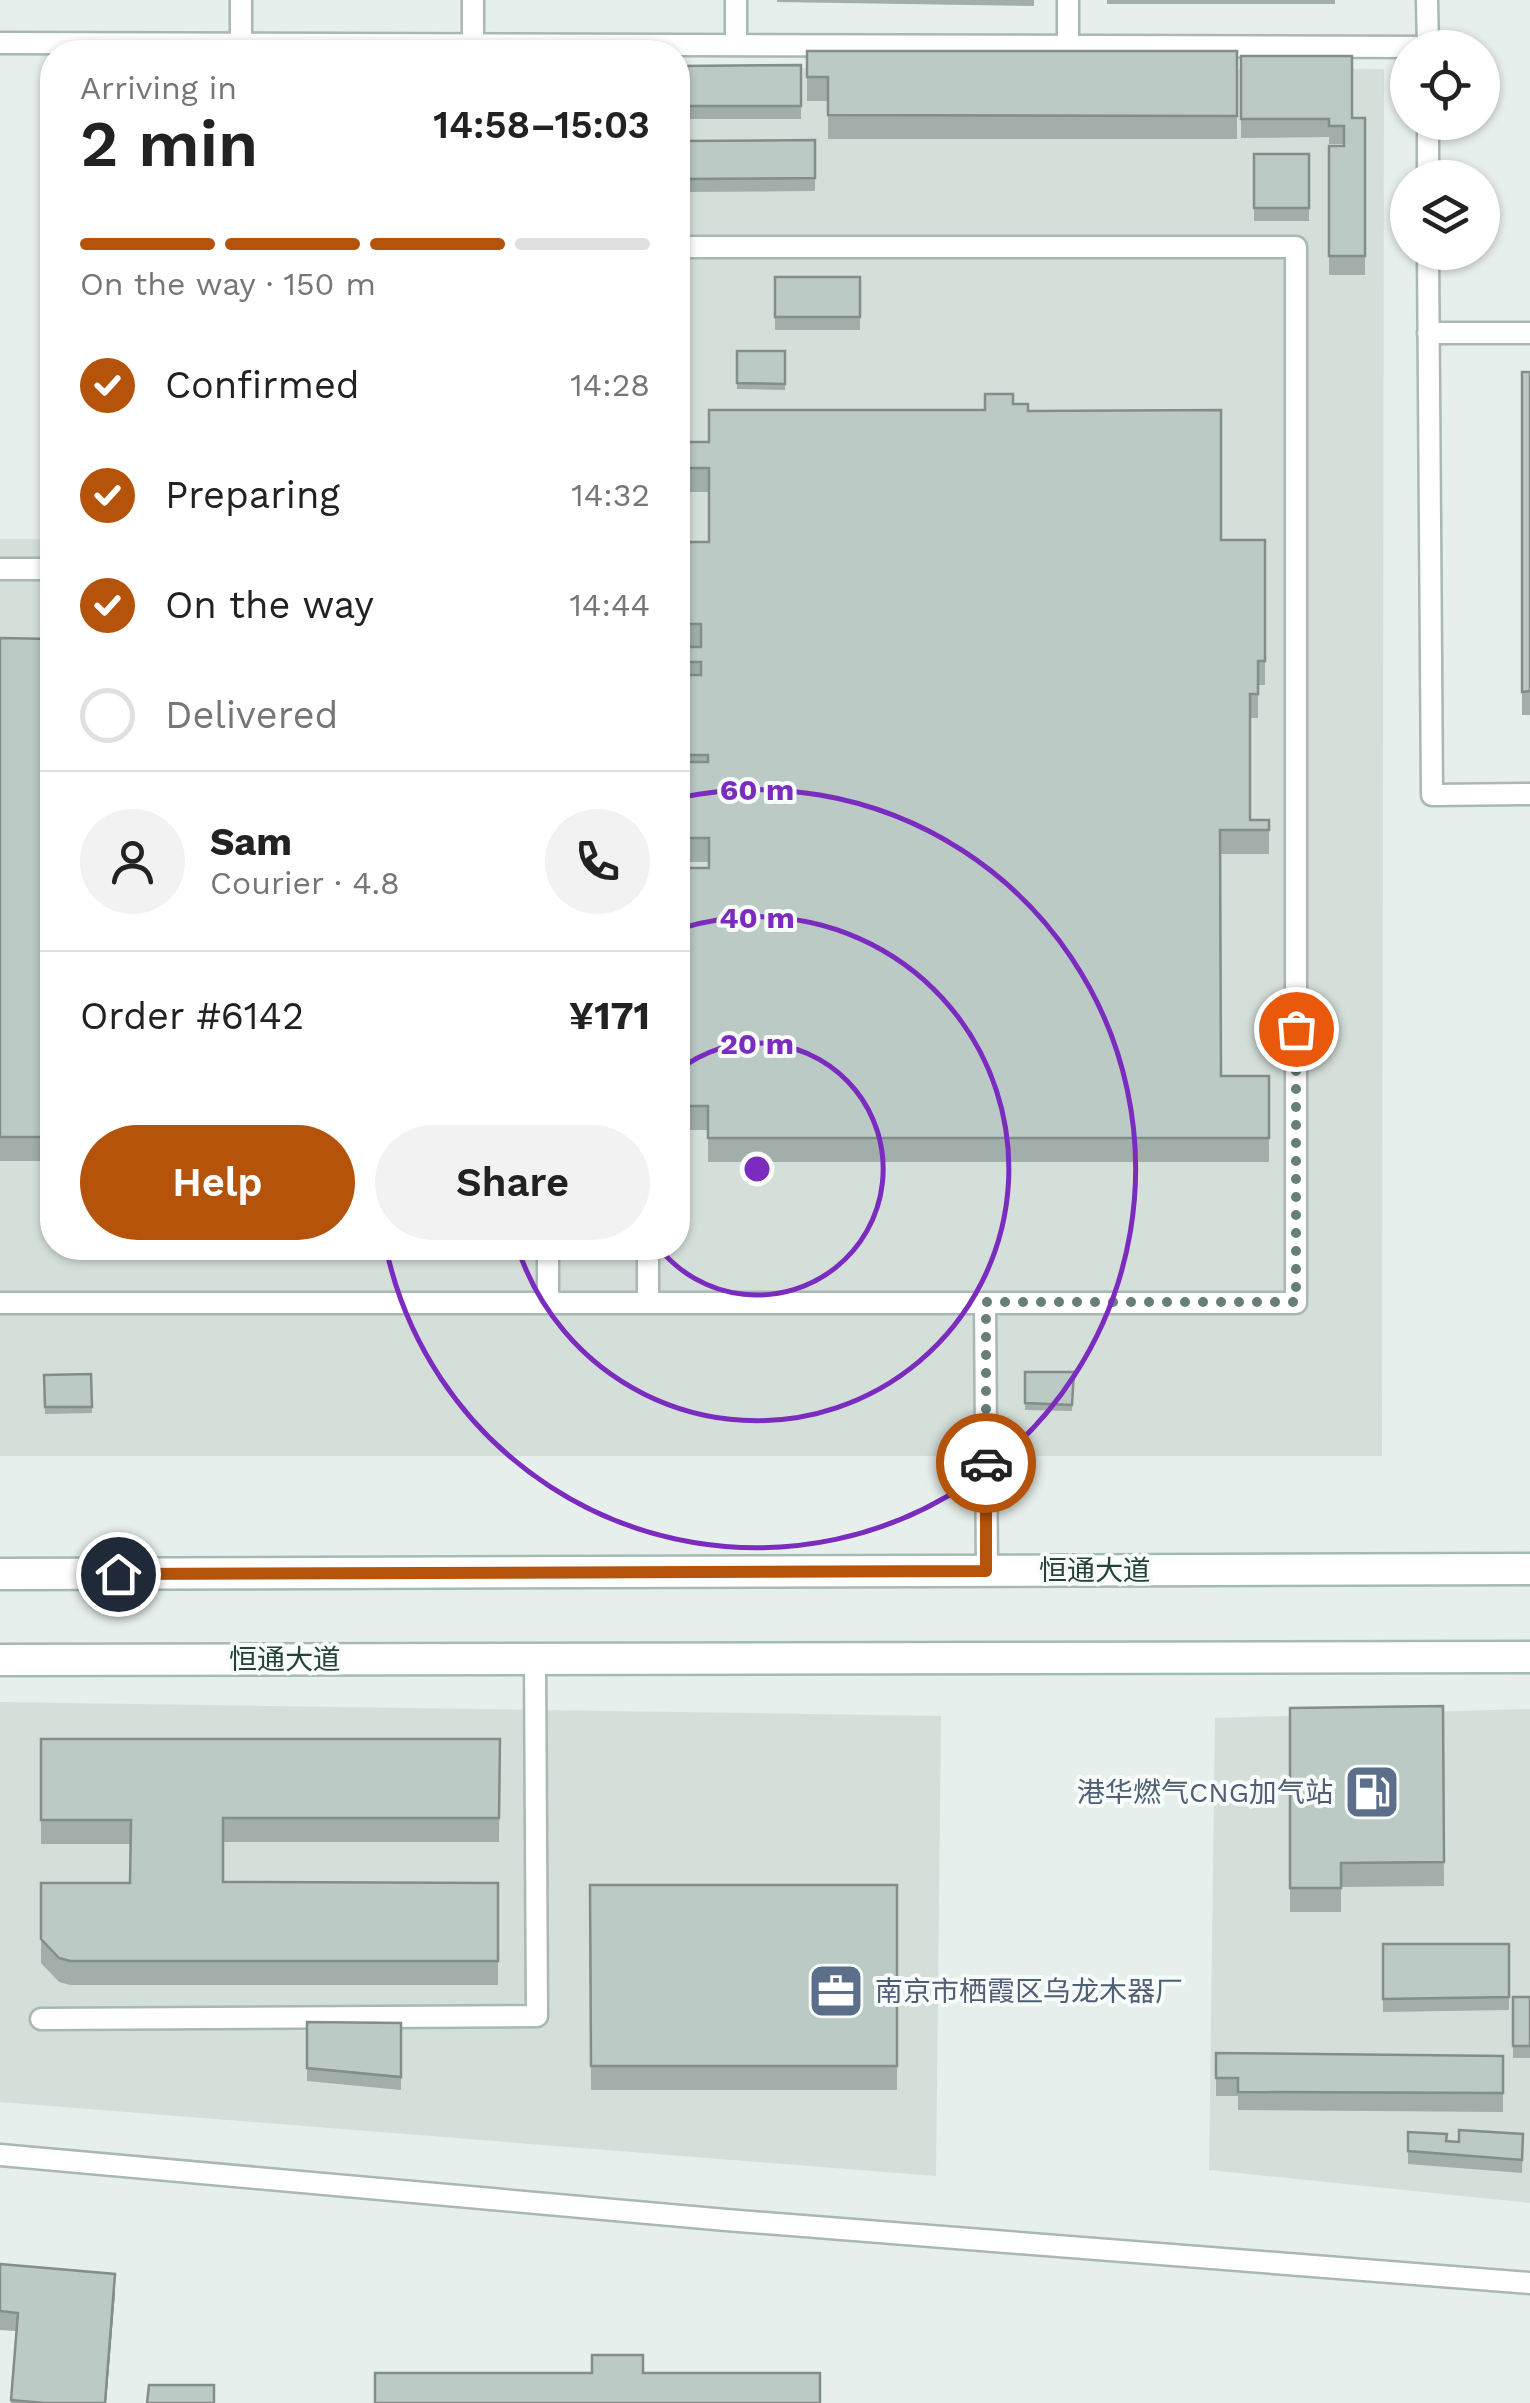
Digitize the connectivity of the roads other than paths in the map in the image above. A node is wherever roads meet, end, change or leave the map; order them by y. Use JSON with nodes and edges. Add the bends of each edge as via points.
{"nodes":[{"id":1,"x":241,"y":0,"type":"edge"},
{"id":2,"x":473,"y":0,"type":"edge"},
{"id":3,"x":736,"y":0,"type":"edge"},
{"id":4,"x":1068,"y":0,"type":"edge"},
{"id":5,"x":1428,"y":0,"type":"edge"},
{"id":6,"x":1428,"y":30,"type":"edge"},
{"id":7,"x":241,"y":40,"type":"edge"},
{"id":8,"x":473,"y":40,"type":"edge"},
{"id":9,"x":0,"y":43,"type":"edge"},
{"id":10,"x":40,"y":43,"type":"edge"},
{"id":11,"x":690,"y":45,"type":"edge"},
{"id":12,"x":736,"y":45,"type":"junction"},
{"id":13,"x":1068,"y":46,"type":"junction"},
{"id":14,"x":1390,"y":47,"type":"edge"},
{"id":15,"x":690,"y":246,"type":"edge"},
{"id":16,"x":1428,"y":270,"type":"edge"},
{"id":17,"x":1428,"y":332,"type":"junction"},
{"id":18,"x":1530,"y":333,"type":"edge"},
{"id":19,"x":0,"y":569,"type":"edge"},
{"id":20,"x":40,"y":569,"type":"edge"},
{"id":21,"x":1530,"y":794,"type":"edge"},
{"id":22,"x":548,"y":1260,"type":"edge"},
{"id":23,"x":648,"y":1260,"type":"edge"},
{"id":24,"x":0,"y":1302,"type":"edge"},
{"id":25,"x":548,"y":1302,"type":"junction"},
{"id":26,"x":648,"y":1302,"type":"junction"},
{"id":27,"x":986,"y":1302,"type":"junction"},
{"id":28,"x":1530,"y":1568,"type":"edge"},
{"id":29,"x":986,"y":1571,"type":"junction"},
{"id":30,"x":0,"y":1574,"type":"edge"},
{"id":31,"x":1530,"y":1658,"type":"edge"},
{"id":32,"x":535,"y":1659,"type":"junction"},
{"id":33,"x":0,"y":1660,"type":"edge"},
{"id":34,"x":41,"y":2018,"type":"dead end"},
{"id":35,"x":0,"y":2155,"type":"edge"},
{"id":36,"x":1530,"y":2283,"type":"edge"}],
"edges":[{"from":1,"to":7,"type":"lane"},
{"from":2,"to":8,"type":"lane"},
{"from":3,"to":12,"type":"lane"},
{"from":4,"to":13,"type":"lane"},
{"from":5,"to":6,"type":"lane"},
{"from":9,"to":10,"type":"lane"},
{"from":11,"to":12,"type":"lane"},
{"from":12,"to":13,"type":"lane"},
{"from":13,"to":14,"type":"lane"},
{"from":15,"to":27,"type":"lane","via":[[1296,246],[1296,1302]]},
{"from":16,"to":17,"type":"lane"},
{"from":17,"to":18,"type":"lane"},
{"from":17,"to":21,"type":"lane","via":[[1432,794]]},
{"from":19,"to":20,"type":"lane"},
{"from":22,"to":25,"type":"lane"},
{"from":23,"to":26,"type":"lane"},
{"from":24,"to":25,"type":"lane"},
{"from":25,"to":26,"type":"lane"},
{"from":26,"to":27,"type":"lane"},
{"from":27,"to":29,"type":"lane"},
{"from":28,"to":29,"type":"main road","name":"恒通大道"},
{"from":29,"to":30,"type":"main road","name":"恒通大道"},
{"from":31,"to":32,"type":"main road","name":"恒通大道"},
{"from":32,"to":33,"type":"main road","name":"恒通大道"},
{"from":32,"to":34,"type":"lane","via":[[537,2016]]},
{"from":35,"to":36,"type":"lane"}]}
